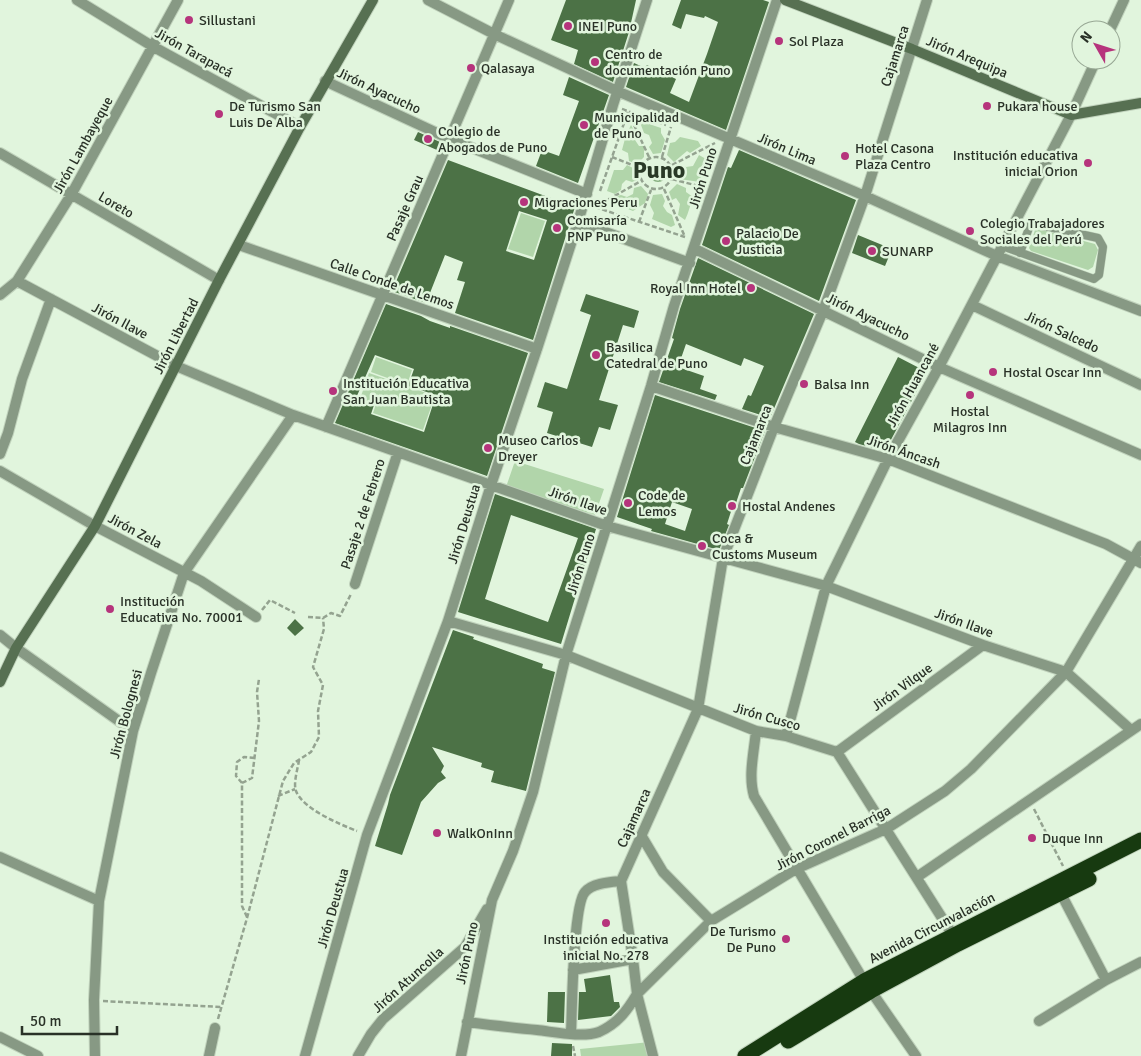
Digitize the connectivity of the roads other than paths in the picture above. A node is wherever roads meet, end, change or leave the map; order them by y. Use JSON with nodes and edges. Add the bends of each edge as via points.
{"nodes":[{"id":1,"x":76,"y":0,"type":"edge"},
{"id":2,"x":178,"y":0,"type":"edge"},
{"id":3,"x":373,"y":0,"type":"edge"},
{"id":4,"x":428,"y":0,"type":"edge"},
{"id":5,"x":509,"y":0,"type":"edge"},
{"id":6,"x":647,"y":0,"type":"edge"},
{"id":7,"x":777,"y":0,"type":"edge"},
{"id":8,"x":785,"y":0,"type":"edge"},
{"id":9,"x":927,"y":0,"type":"edge"},
{"id":10,"x":1124,"y":0,"type":"edge"},
{"id":11,"x":1115,"y":20,"type":"edge"},
{"id":12,"x":494,"y":34,"type":"junction"},
{"id":13,"x":152,"y":46,"type":"junction"},
{"id":14,"x":912,"y":49,"type":"junction"},
{"id":15,"x":1091,"y":70,"type":"edge"},
{"id":16,"x":325,"y":81,"type":"junction"},
{"id":17,"x":618,"y":91,"type":"junction"},
{"id":18,"x":1141,"y":103,"type":"edge"},
{"id":19,"x":1071,"y":115,"type":"junction"},
{"id":20,"x":300,"y":127,"type":"junction"},
{"id":21,"x":450,"y":139,"type":"junction"},
{"id":22,"x":729,"y":140,"type":"junction"},
{"id":23,"x":0,"y":153,"type":"edge"},
{"id":24,"x":587,"y":194,"type":"junction"},
{"id":25,"x":72,"y":195,"type":"junction"},
{"id":26,"x":865,"y":196,"type":"junction"},
{"id":27,"x":578,"y":222,"type":"junction"},
{"id":28,"x":238,"y":245,"type":"junction"},
{"id":29,"x":695,"y":249,"type":"junction"},
{"id":30,"x":1000,"y":251,"type":"junction"},
{"id":31,"x":1020,"y":253,"type":"junction"},
{"id":32,"x":690,"y":264,"type":"junction"},
{"id":33,"x":219,"y":280,"type":"junction"},
{"id":34,"x":17,"y":281,"type":"junction"},
{"id":35,"x":0,"y":295,"type":"edge"},
{"id":36,"x":382,"y":295,"type":"junction"},
{"id":37,"x":51,"y":299,"type":"junction"},
{"id":38,"x":972,"y":305,"type":"junction"},
{"id":39,"x":1141,"y":310,"type":"edge"},
{"id":40,"x":824,"y":311,"type":"junction"},
{"id":41,"x":537,"y":350,"type":"junction"},
{"id":42,"x":176,"y":366,"type":"junction"},
{"id":43,"x":939,"y":367,"type":"junction"},
{"id":44,"x":1141,"y":385,"type":"edge"},
{"id":45,"x":652,"y":386,"type":"junction"},
{"id":46,"x":293,"y":416,"type":"junction"},
{"id":47,"x":326,"y":427,"type":"junction"},
{"id":48,"x":774,"y":427,"type":"junction"},
{"id":49,"x":398,"y":452,"type":"junction"},
{"id":50,"x":0,"y":454,"type":"edge"},
{"id":51,"x":1141,"y":455,"type":"edge"},
{"id":52,"x":888,"y":459,"type":"junction"},
{"id":53,"x":0,"y":471,"type":"edge"},
{"id":54,"x":491,"y":485,"type":"junction"},
{"id":55,"x":95,"y":526,"type":"junction"},
{"id":56,"x":607,"y":526,"type":"junction"},
{"id":57,"x":1141,"y":546,"type":"edge"},
{"id":58,"x":723,"y":558,"type":"junction"},
{"id":59,"x":1138,"y":561,"type":"edge"},
{"id":60,"x":184,"y":573,"type":"junction"},
{"id":61,"x":355,"y":584,"type":"road end"},
{"id":62,"x":826,"y":586,"type":"junction"},
{"id":63,"x":256,"y":617,"type":"road end"},
{"id":64,"x":448,"y":620,"type":"junction"},
{"id":65,"x":0,"y":635,"type":"edge"},
{"id":66,"x":984,"y":645,"type":"junction"},
{"id":67,"x":16,"y":648,"type":"junction"},
{"id":68,"x":566,"y":655,"type":"junction"},
{"id":69,"x":1066,"y":672,"type":"junction"},
{"id":70,"x":0,"y":682,"type":"edge"},
{"id":71,"x":698,"y":709,"type":"junction"},
{"id":72,"x":1141,"y":724,"type":"edge"},
{"id":73,"x":1131,"y":730,"type":"junction"},
{"id":74,"x":133,"y":731,"type":"junction"},
{"id":75,"x":756,"y":731,"type":"junction"},
{"id":76,"x":786,"y":736,"type":"junction"},
{"id":77,"x":837,"y":752,"type":"junction"},
{"id":78,"x":886,"y":829,"type":"junction"},
{"id":79,"x":641,"y":835,"type":"junction"},
{"id":80,"x":1141,"y":840,"type":"edge"},
{"id":81,"x":1141,"y":851,"type":"edge"},
{"id":82,"x":0,"y":857,"type":"edge"},
{"id":83,"x":796,"y":869,"type":"junction"},
{"id":84,"x":917,"y":877,"type":"junction"},
{"id":85,"x":621,"y":881,"type":"junction"},
{"id":86,"x":1062,"y":885,"type":"junction"},
{"id":87,"x":492,"y":900,"type":"junction"},
{"id":88,"x":99,"y":901,"type":"junction"},
{"id":89,"x":711,"y":921,"type":"junction"},
{"id":90,"x":956,"y":940,"type":"junction"},
{"id":91,"x":633,"y":959,"type":"junction"},
{"id":92,"x":1141,"y":962,"type":"edge"},
{"id":93,"x":573,"y":970,"type":"junction"},
{"id":94,"x":1106,"y":980,"type":"junction"},
{"id":95,"x":868,"y":986,"type":"junction"},
{"id":96,"x":637,"y":994,"type":"junction"},
{"id":97,"x":1039,"y":1021,"type":"dead end"},
{"id":98,"x":467,"y":1022,"type":"junction"},
{"id":99,"x":215,"y":1028,"type":"road end"},
{"id":100,"x":571,"y":1034,"type":"junction"},
{"id":101,"x":0,"y":1038,"type":"edge"},
{"id":102,"x":757,"y":1054,"type":"edge"},
{"id":103,"x":38,"y":1056,"type":"edge"},
{"id":104,"x":95,"y":1056,"type":"edge"},
{"id":105,"x":209,"y":1056,"type":"edge"},
{"id":106,"x":305,"y":1056,"type":"edge"},
{"id":107,"x":358,"y":1056,"type":"edge"},
{"id":108,"x":461,"y":1056,"type":"edge"},
{"id":109,"x":653,"y":1056,"type":"edge"},
{"id":110,"x":916,"y":1056,"type":"edge"}],
"edges":[{"from":1,"to":13,"type":"street","name":"Jirón Tarapacá"},
{"from":2,"to":13,"type":"street","name":"Jirón Lambayeque"},
{"from":3,"to":16,"type":"street","name":"Jirón Libertad"},
{"from":4,"to":12,"type":"street","name":"Jirón Lima"},
{"from":5,"to":12,"type":"street","name":"Pasaje Grau"},
{"from":6,"to":17,"type":"street","name":"Jirón Deustua"},
{"from":7,"to":22,"type":"street","name":"Jirón Puno"},
{"from":8,"to":14,"type":"street","name":"Jirón Arequipa"},
{"from":9,"to":14,"type":"street","name":"Cajamarca"},
{"from":10,"to":11,"type":"street"},
{"from":12,"to":17,"type":"street","name":"Jirón Lima"},
{"from":12,"to":21,"type":"street","name":"Pasaje Grau"},
{"from":13,"to":20,"type":"street","name":"Jirón Tarapacá"},
{"from":13,"to":25,"type":"street","name":"Jirón Lambayeque"},
{"from":14,"to":19,"type":"street","name":"Jirón Arequipa"},
{"from":14,"to":26,"type":"street","name":"Cajamarca"},
{"from":15,"to":19,"type":"street","name":"Jirón Huancané"},
{"from":16,"to":20,"type":"street","name":"Jirón Libertad"},
{"from":16,"to":21,"type":"street","name":"Jirón Ayacucho"},
{"from":17,"to":22,"type":"street","name":"Jirón Lima"},
{"from":17,"to":24,"type":"street","name":"Jirón Deustua"},
{"from":18,"to":19,"type":"street"},
{"from":19,"to":30,"type":"street","name":"Jirón Huancané"},
{"from":20,"to":28,"type":"street","name":"Jirón Libertad"},
{"from":21,"to":24,"type":"street","name":"Jirón Ayacucho"},
{"from":21,"to":36,"type":"street","name":"Pasaje Grau"},
{"from":22,"to":26,"type":"street","name":"Jirón Lima"},
{"from":22,"to":29,"type":"street","name":"Jirón Puno"},
{"from":23,"to":25,"type":"street","name":"Loreto"},
{"from":24,"to":27,"type":"street","name":"Jirón Deustua"},
{"from":25,"to":33,"type":"street","name":"Loreto"},
{"from":25,"to":34,"type":"street","name":"Jirón Lambayeque"},
{"from":26,"to":30,"type":"street","name":"Jirón Lima"},
{"from":26,"to":40,"type":"street","name":"Cajamarca"},
{"from":27,"to":32,"type":"street"},
{"from":27,"to":41,"type":"street","name":"Jirón Deustua"},
{"from":28,"to":33,"type":"street","name":"Jirón Libertad"},
{"from":28,"to":36,"type":"street","name":"Calle Conde de Lemos"},
{"from":29,"to":32,"type":"street","name":"Jirón Puno"},
{"from":29,"to":40,"type":"street","name":"Jirón Ayacucho"},
{"from":30,"to":31,"type":"lane"},
{"from":30,"to":38,"type":"street","name":"Jirón Huancané"},
{"from":30,"to":39,"type":"street","name":"Jirón Lima"},
{"from":31,"to":31,"type":"lane","via":[[1094,279],[1099,275],[1103,247],[1098,238],[1035,224],[1030,225]]},
{"from":32,"to":45,"type":"street","name":"Jirón Puno","via":[[674,306]]},
{"from":33,"to":42,"type":"street","name":"Jirón Libertad"},
{"from":34,"to":35,"type":"street","name":"Jirón Lambayeque"},
{"from":34,"to":37,"type":"street","name":"Jirón Ilave"},
{"from":36,"to":41,"type":"street","name":"Calle Conde de Lemos"},
{"from":36,"to":47,"type":"street","name":"Pasaje Grau"},
{"from":37,"to":42,"type":"street","name":"Jirón Ilave"},
{"from":37,"to":50,"type":"street","via":[[22,379]]},
{"from":38,"to":43,"type":"street","name":"Jirón Huancané"},
{"from":38,"to":44,"type":"street","name":"Jirón Salcedo"},
{"from":40,"to":43,"type":"street","name":"Jirón Ayacucho"},
{"from":40,"to":48,"type":"street","name":"Cajamarca"},
{"from":41,"to":54,"type":"street","name":"Jirón Deustua"},
{"from":42,"to":46,"type":"street","name":"Jirón Ilave"},
{"from":42,"to":55,"type":"street","name":"Jirón Libertad"},
{"from":43,"to":51,"type":"street","name":"Jirón Ayacucho"},
{"from":43,"to":52,"type":"street","name":"Jirón Huancané"},
{"from":45,"to":48,"type":"street","name":"Jirón Áncash"},
{"from":45,"to":56,"type":"street","name":"Jirón Puno"},
{"from":46,"to":47,"type":"street","name":"Jirón Ilave"},
{"from":46,"to":60,"type":"street","name":"Jirón Bolognesi"},
{"from":47,"to":49,"type":"street","name":"Jirón Ilave"},
{"from":48,"to":52,"type":"street","name":"Jirón Áncash"},
{"from":48,"to":58,"type":"street","name":"Cajamarca"},
{"from":49,"to":54,"type":"street","name":"Jirón Ilave"},
{"from":49,"to":61,"type":"street","name":"Pasaje 2 de Febrero"},
{"from":52,"to":59,"type":"street","name":"Jirón Áncash","via":[[1106,544]]},
{"from":52,"to":62,"type":"street","name":"Jirón Huancané"},
{"from":53,"to":55,"type":"street","name":"Jirón Zela"},
{"from":54,"to":56,"type":"street","name":"Jirón Ilave"},
{"from":54,"to":64,"type":"street","name":"Jirón Deustua"},
{"from":55,"to":60,"type":"street","name":"Jirón Zela"},
{"from":55,"to":67,"type":"street","name":"Jirón Libertad"},
{"from":56,"to":58,"type":"street","name":"Jirón Ilave"},
{"from":56,"to":68,"type":"street","name":"Jirón Puno"},
{"from":57,"to":59,"type":"street","name":"Jirón Coronel Barriga"},
{"from":58,"to":62,"type":"street","name":"Jirón Ilave"},
{"from":58,"to":71,"type":"street","name":"Cajamarca"},
{"from":59,"to":69,"type":"street","name":"Jirón Coronel Barriga"},
{"from":60,"to":63,"type":"street","name":"Jirón Zela"},
{"from":60,"to":74,"type":"street","name":"Jirón Bolognesi"},
{"from":62,"to":66,"type":"street","name":"Jirón Ilave"},
{"from":62,"to":76,"type":"street","name":"Jirón Huancané"},
{"from":64,"to":68,"type":"street","name":"Jirón Cusco"},
{"from":64,"to":106,"type":"street","name":"Jirón Deustua","via":[[367,835]]},
{"from":65,"to":67,"type":"street"},
{"from":66,"to":69,"type":"street","name":"Jirón Ilave"},
{"from":66,"to":77,"type":"street","name":"Jirón Vilque"},
{"from":67,"to":70,"type":"street","name":"Jirón Libertad"},
{"from":67,"to":74,"type":"street"},
{"from":68,"to":71,"type":"street","name":"Jirón Cusco"},
{"from":68,"to":87,"type":"street","name":"Jirón Puno","via":[[533,792]]},
{"from":69,"to":73,"type":"street","name":"Jirón Ilave"},
{"from":69,"to":78,"type":"street","name":"Jirón Coronel Barriga","via":[[971,769],[945,791]]},
{"from":71,"to":75,"type":"street","name":"Jirón Cusco"},
{"from":71,"to":79,"type":"street","name":"Cajamarca"},
{"from":72,"to":73,"type":"street"},
{"from":73,"to":84,"type":"street"},
{"from":74,"to":88,"type":"street","name":"Jirón Bolognesi"},
{"from":75,"to":76,"type":"street","name":"Jirón Cusco"},
{"from":75,"to":83,"type":"street","via":[[754,796]]},
{"from":76,"to":77,"type":"street","name":"Jirón Cusco"},
{"from":77,"to":78,"type":"street"},
{"from":78,"to":83,"type":"street","name":"Jirón Coronel Barriga"},
{"from":78,"to":84,"type":"street"},
{"from":79,"to":85,"type":"street","name":"Cajamarca"},
{"from":79,"to":89,"type":"street","via":[[663,872]]},
{"from":80,"to":86,"type":"highway","name":"Avenida Circunvalación"},
{"from":81,"to":86,"type":"highway","name":"Avenida Circunvalación"},
{"from":82,"to":88,"type":"street"},
{"from":83,"to":89,"type":"street","name":"Jirón Coronel Barriga"},
{"from":83,"to":95,"type":"street"},
{"from":84,"to":90,"type":"street"},
{"from":85,"to":91,"type":"street"},
{"from":85,"to":93,"type":"street","via":[[592,886],[582,895]]},
{"from":86,"to":90,"type":"highway","name":"Avenida Circunvalación"},
{"from":86,"to":94,"type":"street"},
{"from":87,"to":98,"type":"street","name":"Jirón Puno"},
{"from":87,"to":107,"type":"street","name":"Jirón Atuncolla","via":[[464,947],[383,1019]]},
{"from":88,"to":104,"type":"street","name":"Jirón Bolognesi"},
{"from":89,"to":96,"type":"street","name":"Jirón Coronel Barriga"},
{"from":90,"to":95,"type":"highway","name":"Avenida Circunvalación"},
{"from":91,"to":93,"type":"street"},
{"from":91,"to":96,"type":"street"},
{"from":92,"to":94,"type":"street"},
{"from":93,"to":100,"type":"street"},
{"from":94,"to":97,"type":"street"},
{"from":95,"to":102,"type":"highway","name":"Avenida Circunvalación"},
{"from":95,"to":110,"type":"street"},
{"from":96,"to":100,"type":"street","name":"Jirón Coronel Barriga","via":[[620,1019],[610,1026],[596,1032]]},
{"from":96,"to":109,"type":"street"},
{"from":98,"to":100,"type":"street","name":"Jirón Coronel Barriga"},
{"from":98,"to":108,"type":"street","name":"Jirón Puno"},
{"from":99,"to":105,"type":"street"},
{"from":101,"to":103,"type":"street"}]}
